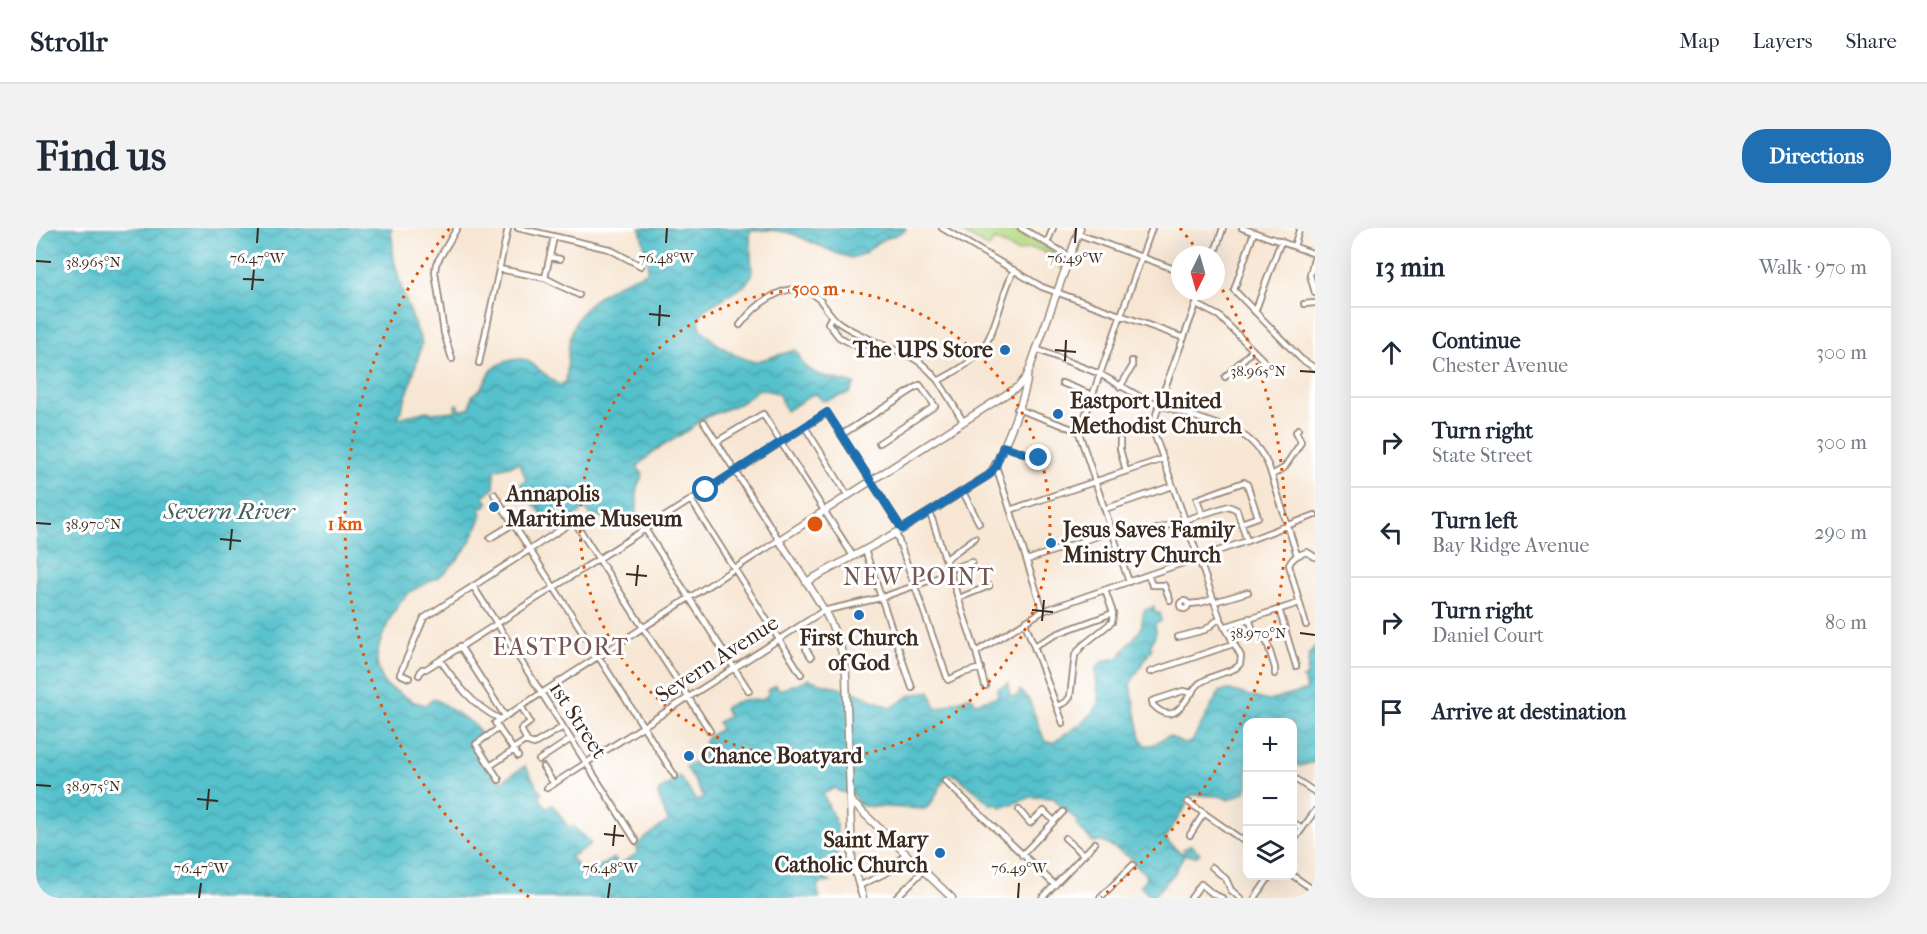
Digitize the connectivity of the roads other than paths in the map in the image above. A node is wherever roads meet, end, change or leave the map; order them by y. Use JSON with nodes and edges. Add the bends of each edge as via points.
{"nodes":[{"id":1,"x":457,"y":228,"type":"edge"},
{"id":2,"x":508,"y":228,"type":"edge"},
{"id":3,"x":518,"y":228,"type":"edge"},
{"id":4,"x":942,"y":228,"type":"edge"},
{"id":5,"x":1053,"y":228,"type":"edge"},
{"id":6,"x":1152,"y":228,"type":"edge"},
{"id":7,"x":1223,"y":228,"type":"edge"},
{"id":8,"x":1242,"y":228,"type":"edge"},
{"id":9,"x":1300,"y":228,"type":"edge"},
{"id":10,"x":1024,"y":229,"type":"edge"},
{"id":11,"x":1079,"y":231,"type":"edge"},
{"id":12,"x":1254,"y":232,"type":"junction"},
{"id":13,"x":554,"y":237,"type":"junction"},
{"id":14,"x":1281,"y":242,"type":"junction"},
{"id":15,"x":1047,"y":243,"type":"junction"},
{"id":16,"x":1217,"y":246,"type":"edge"},
{"id":17,"x":1294,"y":246,"type":"junction"},
{"id":18,"x":1315,"y":254,"type":"edge"},
{"id":19,"x":1069,"y":256,"type":"junction"},
{"id":20,"x":550,"y":257,"type":"junction"},
{"id":21,"x":1141,"y":257,"type":"junction"},
{"id":22,"x":560,"y":259,"type":"dead end"},
{"id":23,"x":641,"y":266,"type":"dead end"},
{"id":24,"x":1171,"y":268,"type":"edge"},
{"id":25,"x":499,"y":269,"type":"junction"},
{"id":26,"x":1014,"y":270,"type":"junction"},
{"id":27,"x":545,"y":278,"type":"junction"},
{"id":28,"x":1057,"y":292,"type":"junction"},
{"id":29,"x":1315,"y":293,"type":"edge"},
{"id":30,"x":579,"y":295,"type":"dead end"},
{"id":31,"x":1198,"y":300,"type":"edge"},
{"id":32,"x":1315,"y":303,"type":"edge"},
{"id":33,"x":1196,"y":304,"type":"junction"},
{"id":34,"x":1304,"y":304,"type":"dead end"},
{"id":35,"x":1255,"y":312,"type":"junction"},
{"id":36,"x":1121,"y":315,"type":"junction"},
{"id":37,"x":831,"y":316,"type":"junction"},
{"id":38,"x":740,"y":325,"type":"dead end"},
{"id":39,"x":1184,"y":338,"type":"junction"},
{"id":40,"x":881,"y":343,"type":"junction"},
{"id":41,"x":1036,"y":349,"type":"junction"},
{"id":42,"x":1253,"y":350,"type":"junction"},
{"id":43,"x":452,"y":359,"type":"dead end"},
{"id":44,"x":1132,"y":361,"type":"dead end"},
{"id":45,"x":479,"y":363,"type":"dead end"},
{"id":46,"x":1266,"y":363,"type":"dead end"},
{"id":47,"x":1315,"y":368,"type":"edge"},
{"id":48,"x":1100,"y":374,"type":"junction"},
{"id":49,"x":1027,"y":376,"type":"junction"},
{"id":50,"x":1225,"y":377,"type":"dead end"},
{"id":51,"x":938,"y":381,"type":"junction"},
{"id":52,"x":1062,"y":383,"type":"dead end"},
{"id":53,"x":1019,"y":386,"type":"junction"},
{"id":54,"x":1120,"y":387,"type":"junction"},
{"id":55,"x":1093,"y":395,"type":"junction"},
{"id":56,"x":1020,"y":401,"type":"junction"},
{"id":57,"x":1159,"y":404,"type":"junction"},
{"id":58,"x":1017,"y":409,"type":"junction"},
{"id":59,"x":963,"y":421,"type":"junction"},
{"id":60,"x":704,"y":422,"type":"dead end"},
{"id":61,"x":805,"y":427,"type":"junction"},
{"id":62,"x":1298,"y":429,"type":"dead end"},
{"id":63,"x":1079,"y":433,"type":"junction"},
{"id":64,"x":841,"y":435,"type":"junction"},
{"id":65,"x":1120,"y":440,"type":"dead end"},
{"id":66,"x":716,"y":442,"type":"junction"},
{"id":67,"x":781,"y":442,"type":"junction"},
{"id":68,"x":879,"y":443,"type":"dead end"},
{"id":69,"x":1003,"y":446,"type":"junction"},
{"id":70,"x":1039,"y":458,"type":"dead end"},
{"id":71,"x":1163,"y":459,"type":"junction"},
{"id":72,"x":996,"y":466,"type":"junction"},
{"id":73,"x":735,"y":471,"type":"junction"},
{"id":74,"x":1126,"y":471,"type":"junction"},
{"id":75,"x":991,"y":472,"type":"junction"},
{"id":76,"x":1272,"y":475,"type":"junction"},
{"id":77,"x":1000,"y":477,"type":"junction"},
{"id":78,"x":871,"y":481,"type":"junction"},
{"id":79,"x":1096,"y":482,"type":"junction"},
{"id":80,"x":1172,"y":486,"type":"junction"},
{"id":81,"x":963,"y":492,"type":"junction"},
{"id":82,"x":494,"y":494,"type":"dead end"},
{"id":83,"x":848,"y":496,"type":"junction"},
{"id":84,"x":691,"y":500,"type":"junction"},
{"id":85,"x":1105,"y":509,"type":"junction"},
{"id":86,"x":825,"y":510,"type":"junction"},
{"id":87,"x":1010,"y":510,"type":"junction"},
{"id":88,"x":930,"y":513,"type":"junction"},
{"id":89,"x":1202,"y":514,"type":"junction"},
{"id":90,"x":1315,"y":515,"type":"edge"},
{"id":91,"x":1185,"y":520,"type":"junction"},
{"id":92,"x":979,"y":523,"type":"dead end"},
{"id":93,"x":1241,"y":523,"type":"junction"},
{"id":94,"x":513,"y":524,"type":"junction"},
{"id":95,"x":1289,"y":526,"type":"junction"},
{"id":96,"x":645,"y":529,"type":"junction"},
{"id":97,"x":899,"y":531,"type":"junction"},
{"id":98,"x":1112,"y":531,"type":"junction"},
{"id":99,"x":1147,"y":532,"type":"dead end"},
{"id":100,"x":490,"y":538,"type":"dead end"},
{"id":101,"x":975,"y":538,"type":"dead end"},
{"id":102,"x":779,"y":540,"type":"junction"},
{"id":103,"x":1247,"y":541,"type":"junction"},
{"id":104,"x":530,"y":550,"type":"junction"},
{"id":105,"x":865,"y":550,"type":"junction"},
{"id":106,"x":1298,"y":555,"type":"junction"},
{"id":107,"x":853,"y":556,"type":"junction"},
{"id":108,"x":1198,"y":557,"type":"junction"},
{"id":109,"x":1315,"y":557,"type":"edge"},
{"id":110,"x":599,"y":558,"type":"junction"},
{"id":111,"x":946,"y":559,"type":"junction"},
{"id":112,"x":1027,"y":560,"type":"junction"},
{"id":113,"x":972,"y":562,"type":"dead end"},
{"id":114,"x":735,"y":569,"type":"junction"},
{"id":115,"x":950,"y":571,"type":"junction"},
{"id":116,"x":1148,"y":575,"type":"junction"},
{"id":117,"x":806,"y":582,"type":"junction"},
{"id":118,"x":1130,"y":582,"type":"junction"},
{"id":119,"x":915,"y":585,"type":"junction"},
{"id":120,"x":473,"y":586,"type":"junction"},
{"id":121,"x":989,"y":586,"type":"dead end"},
{"id":122,"x":554,"y":587,"type":"junction"},
{"id":123,"x":1105,"y":590,"type":"junction"},
{"id":124,"x":1248,"y":592,"type":"dead end"},
{"id":125,"x":689,"y":598,"type":"junction"},
{"id":126,"x":880,"y":598,"type":"junction"},
{"id":127,"x":959,"y":598,"type":"junction"},
{"id":128,"x":1170,"y":600,"type":"dead end"},
{"id":129,"x":1214,"y":601,"type":"junction"},
{"id":130,"x":1299,"y":603,"type":"junction"},
{"id":131,"x":1188,"y":604,"type":"dead end"},
{"id":132,"x":1279,"y":609,"type":"junction"},
{"id":133,"x":823,"y":611,"type":"junction"},
{"id":134,"x":1043,"y":611,"type":"junction"},
{"id":135,"x":1113,"y":613,"type":"junction"},
{"id":136,"x":1220,"y":618,"type":"junction"},
{"id":137,"x":1249,"y":618,"type":"junction"},
{"id":138,"x":1025,"y":622,"type":"junction"},
{"id":139,"x":497,"y":623,"type":"junction"},
{"id":140,"x":1306,"y":625,"type":"dead end"},
{"id":141,"x":1224,"y":627,"type":"junction"},
{"id":142,"x":643,"y":628,"type":"junction"},
{"id":143,"x":1178,"y":637,"type":"dead end"},
{"id":144,"x":779,"y":639,"type":"junction"},
{"id":145,"x":1233,"y":644,"type":"junction"},
{"id":146,"x":807,"y":645,"type":"dead end"},
{"id":147,"x":460,"y":646,"type":"junction"},
{"id":148,"x":1034,"y":646,"type":"junction"},
{"id":149,"x":976,"y":652,"type":"junction"},
{"id":150,"x":598,"y":656,"type":"junction"},
{"id":151,"x":811,"y":657,"type":"dead end"},
{"id":152,"x":440,"y":660,"type":"junction"},
{"id":153,"x":1296,"y":666,"type":"dead end"},
{"id":154,"x":734,"y":667,"type":"junction"},
{"id":155,"x":981,"y":668,"type":"junction"},
{"id":156,"x":1150,"y":672,"type":"dead end"},
{"id":157,"x":801,"y":674,"type":"dead end"},
{"id":158,"x":1275,"y":674,"type":"dead end"},
{"id":159,"x":419,"y":675,"type":"dead end"},
{"id":160,"x":409,"y":678,"type":"dead end"},
{"id":161,"x":985,"y":686,"type":"dead end"},
{"id":162,"x":912,"y":688,"type":"dead end"},
{"id":163,"x":749,"y":691,"type":"dead end"},
{"id":164,"x":541,"y":693,"type":"junction"},
{"id":165,"x":1192,"y":693,"type":"junction"},
{"id":166,"x":687,"y":698,"type":"junction"},
{"id":167,"x":521,"y":706,"type":"junction"},
{"id":168,"x":1057,"y":706,"type":"junction"},
{"id":169,"x":503,"y":718,"type":"junction"},
{"id":170,"x":1063,"y":723,"type":"dead end"},
{"id":171,"x":497,"y":725,"type":"junction"},
{"id":172,"x":643,"y":726,"type":"junction"},
{"id":173,"x":563,"y":727,"type":"junction"},
{"id":174,"x":710,"y":731,"type":"dead end"},
{"id":175,"x":571,"y":739,"type":"junction"},
{"id":176,"x":527,"y":741,"type":"junction"},
{"id":177,"x":513,"y":750,"type":"junction"},
{"id":178,"x":519,"y":756,"type":"dead end"},
{"id":179,"x":539,"y":760,"type":"dead end"},
{"id":180,"x":586,"y":763,"type":"junction"},
{"id":181,"x":490,"y":766,"type":"junction"},
{"id":182,"x":543,"y":767,"type":"dead end"},
{"id":183,"x":675,"y":776,"type":"dead end"},
{"id":184,"x":499,"y":780,"type":"dead end"},
{"id":185,"x":1297,"y":780,"type":"edge"},
{"id":186,"x":945,"y":781,"type":"dead end"},
{"id":187,"x":554,"y":784,"type":"junction"},
{"id":188,"x":547,"y":788,"type":"dead end"},
{"id":189,"x":1315,"y":792,"type":"edge"},
{"id":190,"x":850,"y":798,"type":"junction"},
{"id":191,"x":1188,"y":802,"type":"dead end"},
{"id":192,"x":1019,"y":810,"type":"dead end"},
{"id":193,"x":1315,"y":811,"type":"edge"},
{"id":194,"x":1063,"y":812,"type":"dead end"},
{"id":195,"x":1204,"y":813,"type":"junction"},
{"id":196,"x":1054,"y":821,"type":"junction"},
{"id":197,"x":1297,"y":825,"type":"edge"},
{"id":198,"x":1302,"y":829,"type":"junction"},
{"id":199,"x":1190,"y":835,"type":"dead end"},
{"id":200,"x":1297,"y":837,"type":"edge"},
{"id":201,"x":1065,"y":838,"type":"dead end"},
{"id":202,"x":1243,"y":840,"type":"edge"},
{"id":203,"x":636,"y":841,"type":"dead end"},
{"id":204,"x":1095,"y":843,"type":"dead end"},
{"id":205,"x":906,"y":853,"type":"junction"},
{"id":206,"x":1023,"y":855,"type":"junction"},
{"id":207,"x":1084,"y":855,"type":"junction"},
{"id":208,"x":1133,"y":865,"type":"dead end"},
{"id":209,"x":1212,"y":867,"type":"dead end"},
{"id":210,"x":924,"y":870,"type":"junction"},
{"id":211,"x":1297,"y":878,"type":"edge"},
{"id":212,"x":1267,"y":880,"type":"edge"},
{"id":213,"x":1315,"y":881,"type":"edge"},
{"id":214,"x":1055,"y":885,"type":"junction"},
{"id":215,"x":859,"y":886,"type":"junction"},
{"id":216,"x":1313,"y":890,"type":"edge"},
{"id":217,"x":1044,"y":896,"type":"edge"},
{"id":218,"x":863,"y":898,"type":"edge"},
{"id":219,"x":896,"y":898,"type":"edge"},
{"id":220,"x":952,"y":898,"type":"edge"},
{"id":221,"x":1051,"y":898,"type":"edge"},
{"id":222,"x":1100,"y":898,"type":"edge"},
{"id":223,"x":1191,"y":898,"type":"edge"},
{"id":224,"x":1222,"y":898,"type":"edge"},
{"id":225,"x":1240,"y":898,"type":"edge"},
{"id":226,"x":1255,"y":898,"type":"edge"}],
"edges":[{"from":1,"to":43,"type":"street","via":[[435,272]]},
{"from":2,"to":25,"type":"street"},
{"from":3,"to":13,"type":"street"},
{"from":4,"to":26,"type":"street"},
{"from":5,"to":15,"type":"street"},
{"from":6,"to":21,"type":"street"},
{"from":7,"to":16,"type":"street"},
{"from":8,"to":12,"type":"street"},
{"from":9,"to":17,"type":"street"},
{"from":10,"to":15,"type":"street"},
{"from":11,"to":19,"type":"main road"},
{"from":11,"to":21,"type":"street"},
{"from":12,"to":14,"type":"street"},
{"from":12,"to":35,"type":"street","via":[[1234,290]]},
{"from":13,"to":20,"type":"street"},
{"from":13,"to":23,"type":"street","via":[[612,250]]},
{"from":14,"to":17,"type":"street"},
{"from":14,"to":35,"type":"street"},
{"from":15,"to":19,"type":"street"},
{"from":17,"to":18,"type":"street"},
{"from":18,"to":29,"type":"street","via":[[1310,275]]},
{"from":19,"to":28,"type":"main road"},
{"from":20,"to":22,"type":"street"},
{"from":20,"to":27,"type":"street"},
{"from":21,"to":24,"type":"street"},
{"from":21,"to":36,"type":"street"},
{"from":25,"to":27,"type":"street"},
{"from":25,"to":45,"type":"street"},
{"from":26,"to":28,"type":"street"},
{"from":26,"to":51,"type":"street","via":[[982,348],[970,361]]},
{"from":27,"to":30,"type":"street"},
{"from":28,"to":36,"type":"street"},
{"from":28,"to":41,"type":"main road"},
{"from":31,"to":33,"type":"street"},
{"from":32,"to":34,"type":"street"},
{"from":33,"to":39,"type":"street"},
{"from":33,"to":42,"type":"street","via":[[1219,316]]},
{"from":35,"to":47,"type":"street"},
{"from":36,"to":39,"type":"street"},
{"from":36,"to":48,"type":"street"},
{"from":37,"to":38,"type":"street","via":[[811,293],[788,289],[773,296]]},
{"from":37,"to":40,"type":"street"},
{"from":37,"to":40,"type":"street","via":[[828,323],[839,337],[869,353],[878,350]]},
{"from":39,"to":57,"type":"street"},
{"from":40,"to":51,"type":"street","via":[[920,361]]},
{"from":41,"to":48,"type":"street"},
{"from":41,"to":49,"type":"main road"},
{"from":42,"to":46,"type":"street"},
{"from":42,"to":50,"type":"street"},
{"from":44,"to":54,"type":"street"},
{"from":48,"to":54,"type":"street"},
{"from":48,"to":55,"type":"street"},
{"from":49,"to":53,"type":"main road"},
{"from":49,"to":56,"type":"main road"},
{"from":51,"to":59,"type":"street"},
{"from":52,"to":55,"type":"street"},
{"from":53,"to":56,"type":"main road"},
{"from":53,"to":59,"type":"main road"},
{"from":54,"to":57,"type":"street"},
{"from":55,"to":63,"type":"street"},
{"from":56,"to":58,"type":"main road"},
{"from":57,"to":71,"type":"street","via":[[1154,433]]},
{"from":57,"to":76,"type":"street","via":[[1244,435],[1262,454]]},
{"from":58,"to":63,"type":"street"},
{"from":58,"to":69,"type":"main road"},
{"from":59,"to":78,"type":"main road"},
{"from":60,"to":66,"type":"street"},
{"from":61,"to":64,"type":"street","via":[[827,412]]},
{"from":61,"to":67,"type":"street"},
{"from":61,"to":83,"type":"street"},
{"from":62,"to":76,"type":"street","via":[[1300,444],[1284,468]]},
{"from":63,"to":79,"type":"street"},
{"from":64,"to":68,"type":"street","via":[[920,385],[935,406]]},
{"from":64,"to":78,"type":"street"},
{"from":65,"to":74,"type":"street"},
{"from":66,"to":67,"type":"street","via":[[763,414]]},
{"from":66,"to":73,"type":"street"},
{"from":67,"to":73,"type":"street"},
{"from":67,"to":86,"type":"street"},
{"from":69,"to":70,"type":"street"},
{"from":69,"to":72,"type":"main road"},
{"from":71,"to":74,"type":"street"},
{"from":71,"to":80,"type":"street"},
{"from":72,"to":75,"type":"main road"},
{"from":72,"to":77,"type":"street"},
{"from":73,"to":84,"type":"street"},
{"from":73,"to":102,"type":"street"},
{"from":74,"to":79,"type":"street"},
{"from":75,"to":77,"type":"street"},
{"from":75,"to":81,"type":"main road"},
{"from":76,"to":95,"type":"street"},
{"from":77,"to":87,"type":"street"},
{"from":78,"to":83,"type":"main road"},
{"from":78,"to":97,"type":"street"},
{"from":79,"to":85,"type":"street"},
{"from":79,"to":87,"type":"street"},
{"from":80,"to":85,"type":"street"},
{"from":80,"to":91,"type":"street"},
{"from":81,"to":88,"type":"main road"},
{"from":81,"to":92,"type":"street"},
{"from":82,"to":94,"type":"street"},
{"from":83,"to":86,"type":"main road"},
{"from":84,"to":96,"type":"street"},
{"from":84,"to":114,"type":"street"},
{"from":85,"to":98,"type":"street"},
{"from":86,"to":102,"type":"main road"},
{"from":86,"to":107,"type":"street"},
{"from":87,"to":112,"type":"street"},
{"from":88,"to":97,"type":"main road"},
{"from":88,"to":111,"type":"street"},
{"from":89,"to":91,"type":"street"},
{"from":89,"to":93,"type":"street","via":[[1232,506]]},
{"from":89,"to":93,"type":"street","via":[[1197,499],[1244,482],[1258,517]]},
{"from":90,"to":95,"type":"street"},
{"from":91,"to":99,"type":"street"},
{"from":91,"to":108,"type":"street"},
{"from":93,"to":103,"type":"street"},
{"from":94,"to":100,"type":"street"},
{"from":94,"to":104,"type":"street"},
{"from":95,"to":103,"type":"street"},
{"from":95,"to":106,"type":"street"},
{"from":96,"to":110,"type":"street"},
{"from":96,"to":125,"type":"street"},
{"from":97,"to":105,"type":"main road"},
{"from":97,"to":119,"type":"street"},
{"from":98,"to":112,"type":"street"},
{"from":98,"to":118,"type":"street"},
{"from":101,"to":111,"type":"street"},
{"from":102,"to":114,"type":"street"},
{"from":102,"to":117,"type":"main road"},
{"from":103,"to":108,"type":"street"},
{"from":104,"to":110,"type":"street","via":[[574,521]]},
{"from":104,"to":120,"type":"street"},
{"from":104,"to":122,"type":"street"},
{"from":105,"to":107,"type":"main road"},
{"from":105,"to":126,"type":"street"},
{"from":106,"to":109,"type":"street","via":[[1307,552]]},
{"from":106,"to":130,"type":"street","via":[[1289,565]]},
{"from":107,"to":117,"type":"main road"},
{"from":108,"to":116,"type":"street"},
{"from":108,"to":129,"type":"street"},
{"from":110,"to":122,"type":"street"},
{"from":110,"to":142,"type":"street"},
{"from":111,"to":115,"type":"street"},
{"from":112,"to":134,"type":"street"},
{"from":113,"to":115,"type":"street","name":"Severn Avenue"},
{"from":114,"to":125,"type":"street"},
{"from":114,"to":144,"type":"street"},
{"from":115,"to":119,"type":"street","name":"Severn Avenue"},
{"from":115,"to":127,"type":"street"},
{"from":116,"to":118,"type":"street"},
{"from":116,"to":128,"type":"street","via":[[1152,585],[1164,585]]},
{"from":117,"to":133,"type":"main road"},
{"from":118,"to":123,"type":"street"},
{"from":119,"to":126,"type":"street","name":"Severn Avenue"},
{"from":119,"to":155,"type":"street","via":[[948,680]]},
{"from":120,"to":139,"type":"street","name":"1st Street"},
{"from":120,"to":160,"type":"street","via":[[424,618],[400,674]]},
{"from":121,"to":127,"type":"street"},
{"from":122,"to":139,"type":"street"},
{"from":122,"to":150,"type":"street"},
{"from":123,"to":134,"type":"street"},
{"from":123,"to":135,"type":"street"},
{"from":124,"to":129,"type":"street"},
{"from":125,"to":142,"type":"street"},
{"from":125,"to":154,"type":"street"},
{"from":126,"to":133,"type":"street","name":"Severn Avenue"},
{"from":126,"to":162,"type":"street"},
{"from":127,"to":149,"type":"street"},
{"from":129,"to":131,"type":"street"},
{"from":129,"to":136,"type":"street"},
{"from":130,"to":132,"type":"street"},
{"from":130,"to":140,"type":"street"},
{"from":132,"to":137,"type":"street"},
{"from":132,"to":153,"type":"street"},
{"from":133,"to":144,"type":"street","name":"Severn Avenue"},
{"from":133,"to":190,"type":"main road","via":[[843,651]]},
{"from":134,"to":138,"type":"street"},
{"from":135,"to":148,"type":"street"},
{"from":135,"to":168,"type":"street","via":[[1109,626],[1075,655],[1070,698]]},
{"from":136,"to":141,"type":"street"},
{"from":136,"to":143,"type":"street","via":[[1205,630]]},
{"from":137,"to":141,"type":"street"},
{"from":137,"to":158,"type":"street","via":[[1256,636],[1267,642]]},
{"from":138,"to":148,"type":"street"},
{"from":138,"to":149,"type":"street"},
{"from":139,"to":147,"type":"street"},
{"from":139,"to":164,"type":"street","name":"1st Street"},
{"from":141,"to":145,"type":"street"},
{"from":142,"to":150,"type":"street"},
{"from":142,"to":166,"type":"street"},
{"from":144,"to":154,"type":"street","name":"Severn Avenue"},
{"from":144,"to":157,"type":"street"},
{"from":145,"to":156,"type":"street"},
{"from":145,"to":165,"type":"street","via":[[1241,656],[1236,668],[1199,684]]},
{"from":146,"to":151,"type":"street"},
{"from":147,"to":152,"type":"street"},
{"from":147,"to":169,"type":"street"},
{"from":148,"to":168,"type":"street"},
{"from":149,"to":155,"type":"street"},
{"from":150,"to":164,"type":"street"},
{"from":150,"to":172,"type":"street"},
{"from":152,"to":159,"type":"street","via":[[422,669]]},
{"from":152,"to":169,"type":"street","via":[[470,699]]},
{"from":154,"to":163,"type":"street"},
{"from":154,"to":166,"type":"street","name":"Severn Avenue"},
{"from":155,"to":161,"type":"street"},
{"from":164,"to":167,"type":"street"},
{"from":164,"to":173,"type":"street","name":"1st Street"},
{"from":165,"to":165,"type":"street","via":[[1174,712],[1163,712],[1153,705],[1152,701],[1183,691]]},
{"from":166,"to":172,"type":"street","name":"Severn Avenue"},
{"from":166,"to":174,"type":"street"},
{"from":167,"to":169,"type":"street"},
{"from":167,"to":176,"type":"street","via":[[530,722],[521,729]]},
{"from":168,"to":170,"type":"street"},
{"from":169,"to":171,"type":"street"},
{"from":171,"to":177,"type":"street"},
{"from":171,"to":181,"type":"street","via":[[477,742]]},
{"from":172,"to":180,"type":"street","name":"Severn Avenue"},
{"from":172,"to":183,"type":"street"},
{"from":173,"to":175,"type":"street","name":"1st Street"},
{"from":173,"to":176,"type":"street","via":[[534,744]]},
{"from":175,"to":179,"type":"street"},
{"from":175,"to":180,"type":"street","name":"1st Street"},
{"from":176,"to":177,"type":"street"},
{"from":177,"to":178,"type":"street"},
{"from":177,"to":181,"type":"street"},
{"from":180,"to":187,"type":"street","name":"Severn Avenue"},
{"from":180,"to":203,"type":"street","name":"1st Street"},
{"from":181,"to":184,"type":"street"},
{"from":182,"to":187,"type":"street"},
{"from":185,"to":189,"type":"street"},
{"from":186,"to":206,"type":"street"},
{"from":187,"to":188,"type":"street","name":"Severn Avenue"},
{"from":190,"to":205,"type":"main road"},
{"from":190,"to":215,"type":"main road","via":[[852,861]]},
{"from":191,"to":195,"type":"street"},
{"from":192,"to":196,"type":"street","via":[[1030,823],[1044,811]]},
{"from":193,"to":198,"type":"street"},
{"from":194,"to":196,"type":"street"},
{"from":195,"to":199,"type":"street"},
{"from":195,"to":202,"type":"street"},
{"from":196,"to":206,"type":"street"},
{"from":197,"to":198,"type":"street"},
{"from":198,"to":200,"type":"street"},
{"from":201,"to":207,"type":"street"},
{"from":204,"to":207,"type":"street"},
{"from":205,"to":210,"type":"main road"},
{"from":205,"to":215,"type":"street","via":[[890,871]]},
{"from":206,"to":214,"type":"street"},
{"from":207,"to":214,"type":"street"},
{"from":208,"to":222,"type":"street"},
{"from":209,"to":225,"type":"street"},
{"from":210,"to":219,"type":"street"},
{"from":210,"to":220,"type":"main road"},
{"from":211,"to":216,"type":"street"},
{"from":212,"to":226,"type":"street"},
{"from":213,"to":216,"type":"street"},
{"from":214,"to":217,"type":"street"},
{"from":215,"to":218,"type":"main road"},
{"from":217,"to":221,"type":"street"},
{"from":223,"to":224,"type":"street","via":[[1201,884]]}]}
